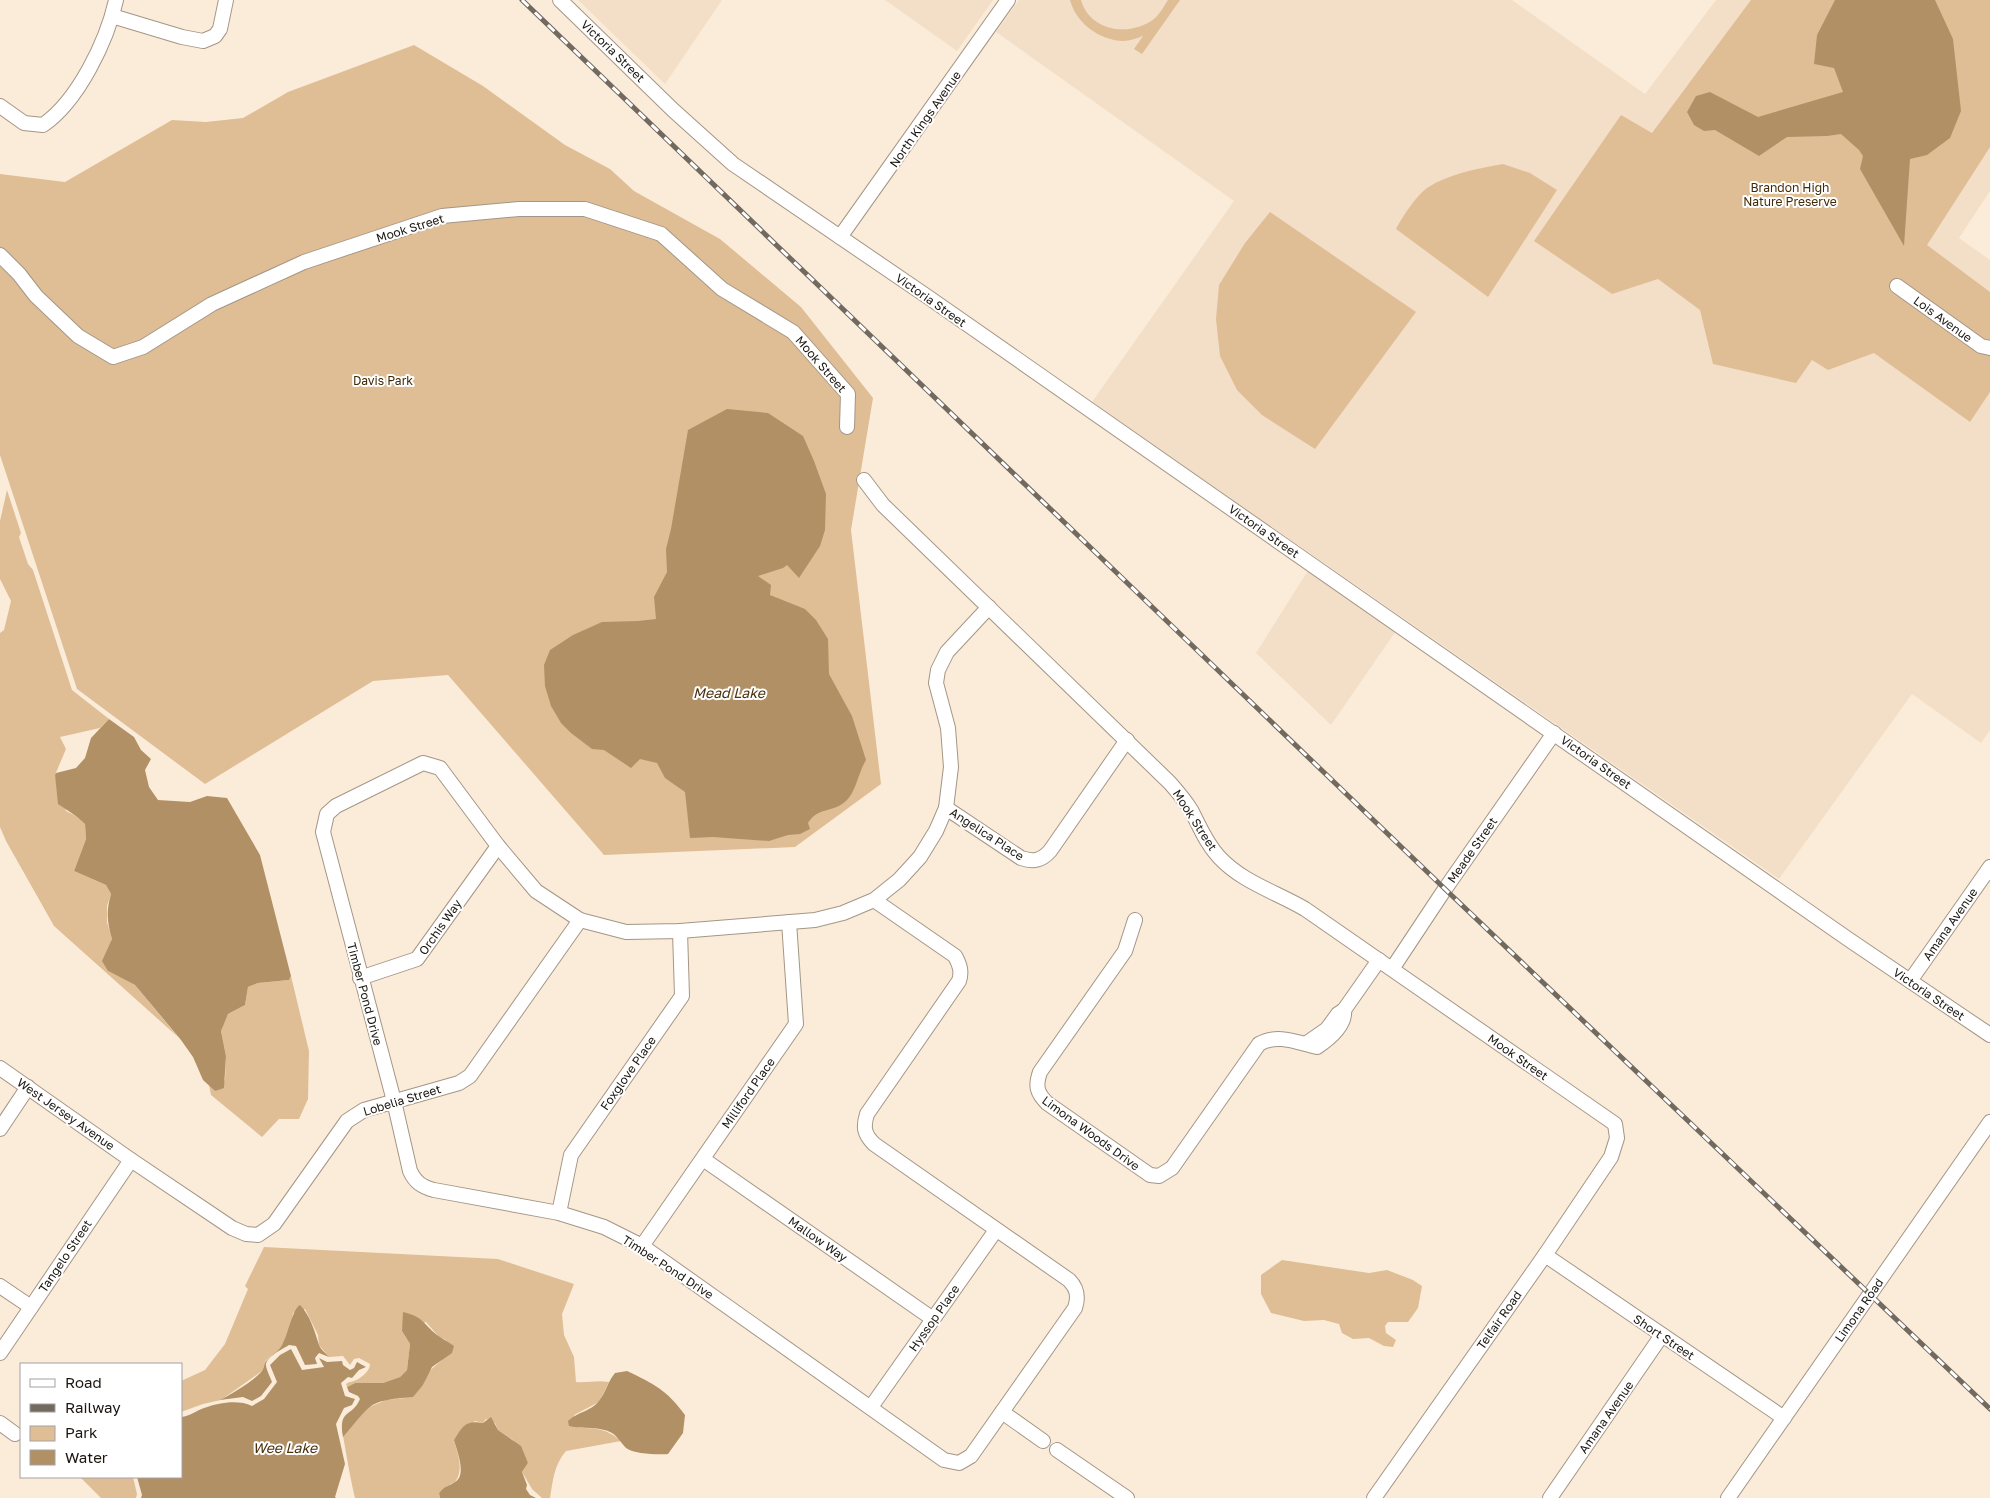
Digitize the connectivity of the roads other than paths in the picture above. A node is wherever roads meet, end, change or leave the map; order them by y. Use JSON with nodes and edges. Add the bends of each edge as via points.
{"nodes":[{"id":1,"x":116,"y":0,"type":"edge"},
{"id":2,"x":226,"y":0,"type":"edge"},
{"id":3,"x":560,"y":0,"type":"edge"},
{"id":4,"x":1008,"y":0,"type":"edge"},
{"id":5,"x":112,"y":16,"type":"junction"},
{"id":6,"x":0,"y":106,"type":"edge"},
{"id":7,"x":840,"y":237,"type":"junction"},
{"id":8,"x":0,"y":255,"type":"edge"},
{"id":9,"x":1897,"y":286,"type":"dead end"},
{"id":10,"x":1990,"y":348,"type":"edge"},
{"id":11,"x":847,"y":427,"type":"dead end"},
{"id":12,"x":864,"y":480,"type":"dead end"},
{"id":13,"x":989,"y":607,"type":"junction"},
{"id":14,"x":1554,"y":733,"type":"junction"},
{"id":15,"x":1126,"y":740,"type":"junction"},
{"id":16,"x":946,"y":808,"type":"junction"},
{"id":17,"x":498,"y":846,"type":"junction"},
{"id":18,"x":1990,"y":867,"type":"edge"},
{"id":19,"x":874,"y":900,"type":"junction"},
{"id":20,"x":580,"y":920,"type":"junction"},
{"id":21,"x":1134,"y":920,"type":"dead end"},
{"id":22,"x":789,"y":922,"type":"junction"},
{"id":23,"x":680,"y":931,"type":"junction"},
{"id":24,"x":1379,"y":960,"type":"junction"},
{"id":25,"x":1392,"y":969,"type":"junction"},
{"id":26,"x":360,"y":978,"type":"junction"},
{"id":27,"x":1910,"y":981,"type":"junction"},
{"id":28,"x":1990,"y":1035,"type":"edge"},
{"id":29,"x":0,"y":1068,"type":"edge"},
{"id":30,"x":28,"y":1088,"type":"junction"},
{"id":31,"x":394,"y":1101,"type":"junction"},
{"id":32,"x":1990,"y":1122,"type":"edge"},
{"id":33,"x":0,"y":1128,"type":"edge"},
{"id":34,"x":1617,"y":1138,"type":"joint"},
{"id":35,"x":703,"y":1159,"type":"junction"},
{"id":36,"x":131,"y":1160,"type":"junction"},
{"id":37,"x":559,"y":1214,"type":"junction"},
{"id":38,"x":996,"y":1230,"type":"junction"},
{"id":39,"x":642,"y":1246,"type":"junction"},
{"id":40,"x":1545,"y":1255,"type":"junction"},
{"id":41,"x":0,"y":1286,"type":"edge"},
{"id":42,"x":30,"y":1307,"type":"junction"},
{"id":43,"x":933,"y":1319,"type":"junction"},
{"id":44,"x":1662,"y":1335,"type":"junction"},
{"id":45,"x":0,"y":1353,"type":"edge"},
{"id":46,"x":871,"y":1407,"type":"junction"},
{"id":47,"x":1002,"y":1412,"type":"junction"},
{"id":48,"x":1784,"y":1418,"type":"junction"},
{"id":49,"x":0,"y":1423,"type":"edge"},
{"id":50,"x":15,"y":1434,"type":"dead end"},
{"id":51,"x":1043,"y":1441,"type":"dead end"},
{"id":52,"x":1058,"y":1450,"type":"dead end"},
{"id":53,"x":1127,"y":1498,"type":"edge"},
{"id":54,"x":1374,"y":1498,"type":"edge"},
{"id":55,"x":1550,"y":1498,"type":"edge"},
{"id":56,"x":1728,"y":1498,"type":"edge"}],
"edges":[{"from":1,"to":5,"type":"street"},
{"from":2,"to":5,"type":"street","via":[[220,29],[215,36],[203,41]]},
{"from":3,"to":7,"type":"street","name":"Victoria Street","via":[[718,151]]},
{"from":4,"to":7,"type":"street","name":"North Kings Avenue"},
{"from":5,"to":6,"type":"street","via":[[81,82],[55,117],[43,125],[24,123]]},
{"from":7,"to":14,"type":"street","name":"Victoria Street"},
{"from":8,"to":11,"type":"street","name":"Mook Street","via":[[36,296],[78,336],[113,357],[142,347],[212,304],[304,262],[442,216],[519,209],[585,209],[661,234],[722,289],[793,332],[848,394]]},
{"from":9,"to":10,"type":"street","name":"Lois Avenue","via":[[1982,346]]},
{"from":12,"to":13,"type":"street","name":"Mook Street","via":[[883,505]]},
{"from":13,"to":15,"type":"street","name":"Mook Street"},
{"from":13,"to":16,"type":"street","name":"Angelica Place","via":[[947,652],[938,670],[936,684],[950,749],[950,787]]},
{"from":14,"to":25,"type":"street","name":"Meade Street"},
{"from":14,"to":27,"type":"street","name":"Victoria Street"},
{"from":15,"to":16,"type":"street","name":"Angelica Place","via":[[1050,851],[1038,860],[1021,858]]},
{"from":15,"to":24,"type":"street","name":"Mook Street","via":[[1182,797],[1203,836],[1219,857],[1250,881],[1304,909]]},
{"from":16,"to":19,"type":"street","name":"Timber Pond Drive","via":[[920,857]]},
{"from":17,"to":20,"type":"street","name":"Timber Pond Drive","via":[[536,891]]},
{"from":17,"to":26,"type":"street","name":"Orchis Way","via":[[418,959]]},
{"from":17,"to":26,"type":"street","name":"Timber Pond Drive","via":[[440,768],[423,762],[336,806],[327,814],[323,832]]},
{"from":18,"to":27,"type":"street","name":"Amana Avenue"},
{"from":19,"to":22,"type":"street","name":"Timber Pond Drive","via":[[843,913]]},
{"from":19,"to":38,"type":"street","name":"Timber Pond Drive","via":[[955,956],[961,975],[867,1114],[864,1131],[874,1144]]},
{"from":20,"to":23,"type":"street","name":"Timber Pond Drive","via":[[626,932]]},
{"from":20,"to":31,"type":"street","name":"Lobelia Street","via":[[470,1076],[460,1083]]},
{"from":21,"to":24,"type":"street","name":"Limona Woods Drive","via":[[1125,951],[1040,1072],[1037,1088],[1047,1104],[1150,1175],[1159,1176],[1172,1168],[1259,1044],[1274,1038],[1317,1047],[1343,1020],[1344,1010]]},
{"from":22,"to":23,"type":"street","name":"Timber Pond Drive"},
{"from":22,"to":35,"type":"street","name":"Milliford Place","via":[[796,1024]]},
{"from":23,"to":37,"type":"street","name":"Foxglove Place","via":[[682,996],[571,1155]]},
{"from":24,"to":25,"type":"street","name":"Mook Street"},
{"from":25,"to":34,"type":"street","name":"Mook Street","via":[[1615,1124]]},
{"from":26,"to":31,"type":"street","name":"Timber Pond Drive"},
{"from":27,"to":28,"type":"street","name":"Victoria Street"},
{"from":29,"to":30,"type":"street","name":"West Jersey Avenue"},
{"from":30,"to":33,"type":"street"},
{"from":30,"to":36,"type":"street","name":"West Jersey Avenue"},
{"from":31,"to":36,"type":"street","name":"Lobelia Street","via":[[364,1110],[347,1121],[274,1224],[258,1235],[232,1228]]},
{"from":31,"to":37,"type":"street","name":"Timber Pond Drive","via":[[410,1171],[419,1184],[434,1190]]},
{"from":32,"to":48,"type":"street","name":"Limona Road"},
{"from":34,"to":40,"type":"street","name":"Telfair Road","via":[[1611,1157]]},
{"from":35,"to":39,"type":"street","name":"Milliford Place"},
{"from":35,"to":43,"type":"street","name":"Mallow Way"},
{"from":36,"to":42,"type":"street","name":"Tangelo Street"},
{"from":37,"to":39,"type":"street","name":"Timber Pond Drive","via":[[604,1227]]},
{"from":38,"to":43,"type":"street","name":"Hyssop Place"},
{"from":38,"to":47,"type":"street","name":"Timber Pond Drive","via":[[1069,1280],[1077,1292],[1075,1308]]},
{"from":39,"to":46,"type":"street","name":"Timber Pond Drive"},
{"from":40,"to":44,"type":"street","name":"Short Street"},
{"from":40,"to":54,"type":"street","name":"Telfair Road"},
{"from":41,"to":42,"type":"street"},
{"from":42,"to":45,"type":"street","name":"Tangelo Street"},
{"from":43,"to":46,"type":"street","name":"Hyssop Place"},
{"from":44,"to":48,"type":"street","name":"Short Street"},
{"from":44,"to":55,"type":"street","name":"Amana Avenue"},
{"from":46,"to":47,"type":"street","name":"Timber Pond Drive","via":[[952,1463],[965,1461],[971,1456]]},
{"from":47,"to":51,"type":"street"},
{"from":48,"to":56,"type":"street","name":"Limona Road"},
{"from":49,"to":50,"type":"street"},
{"from":52,"to":53,"type":"street"}]}
